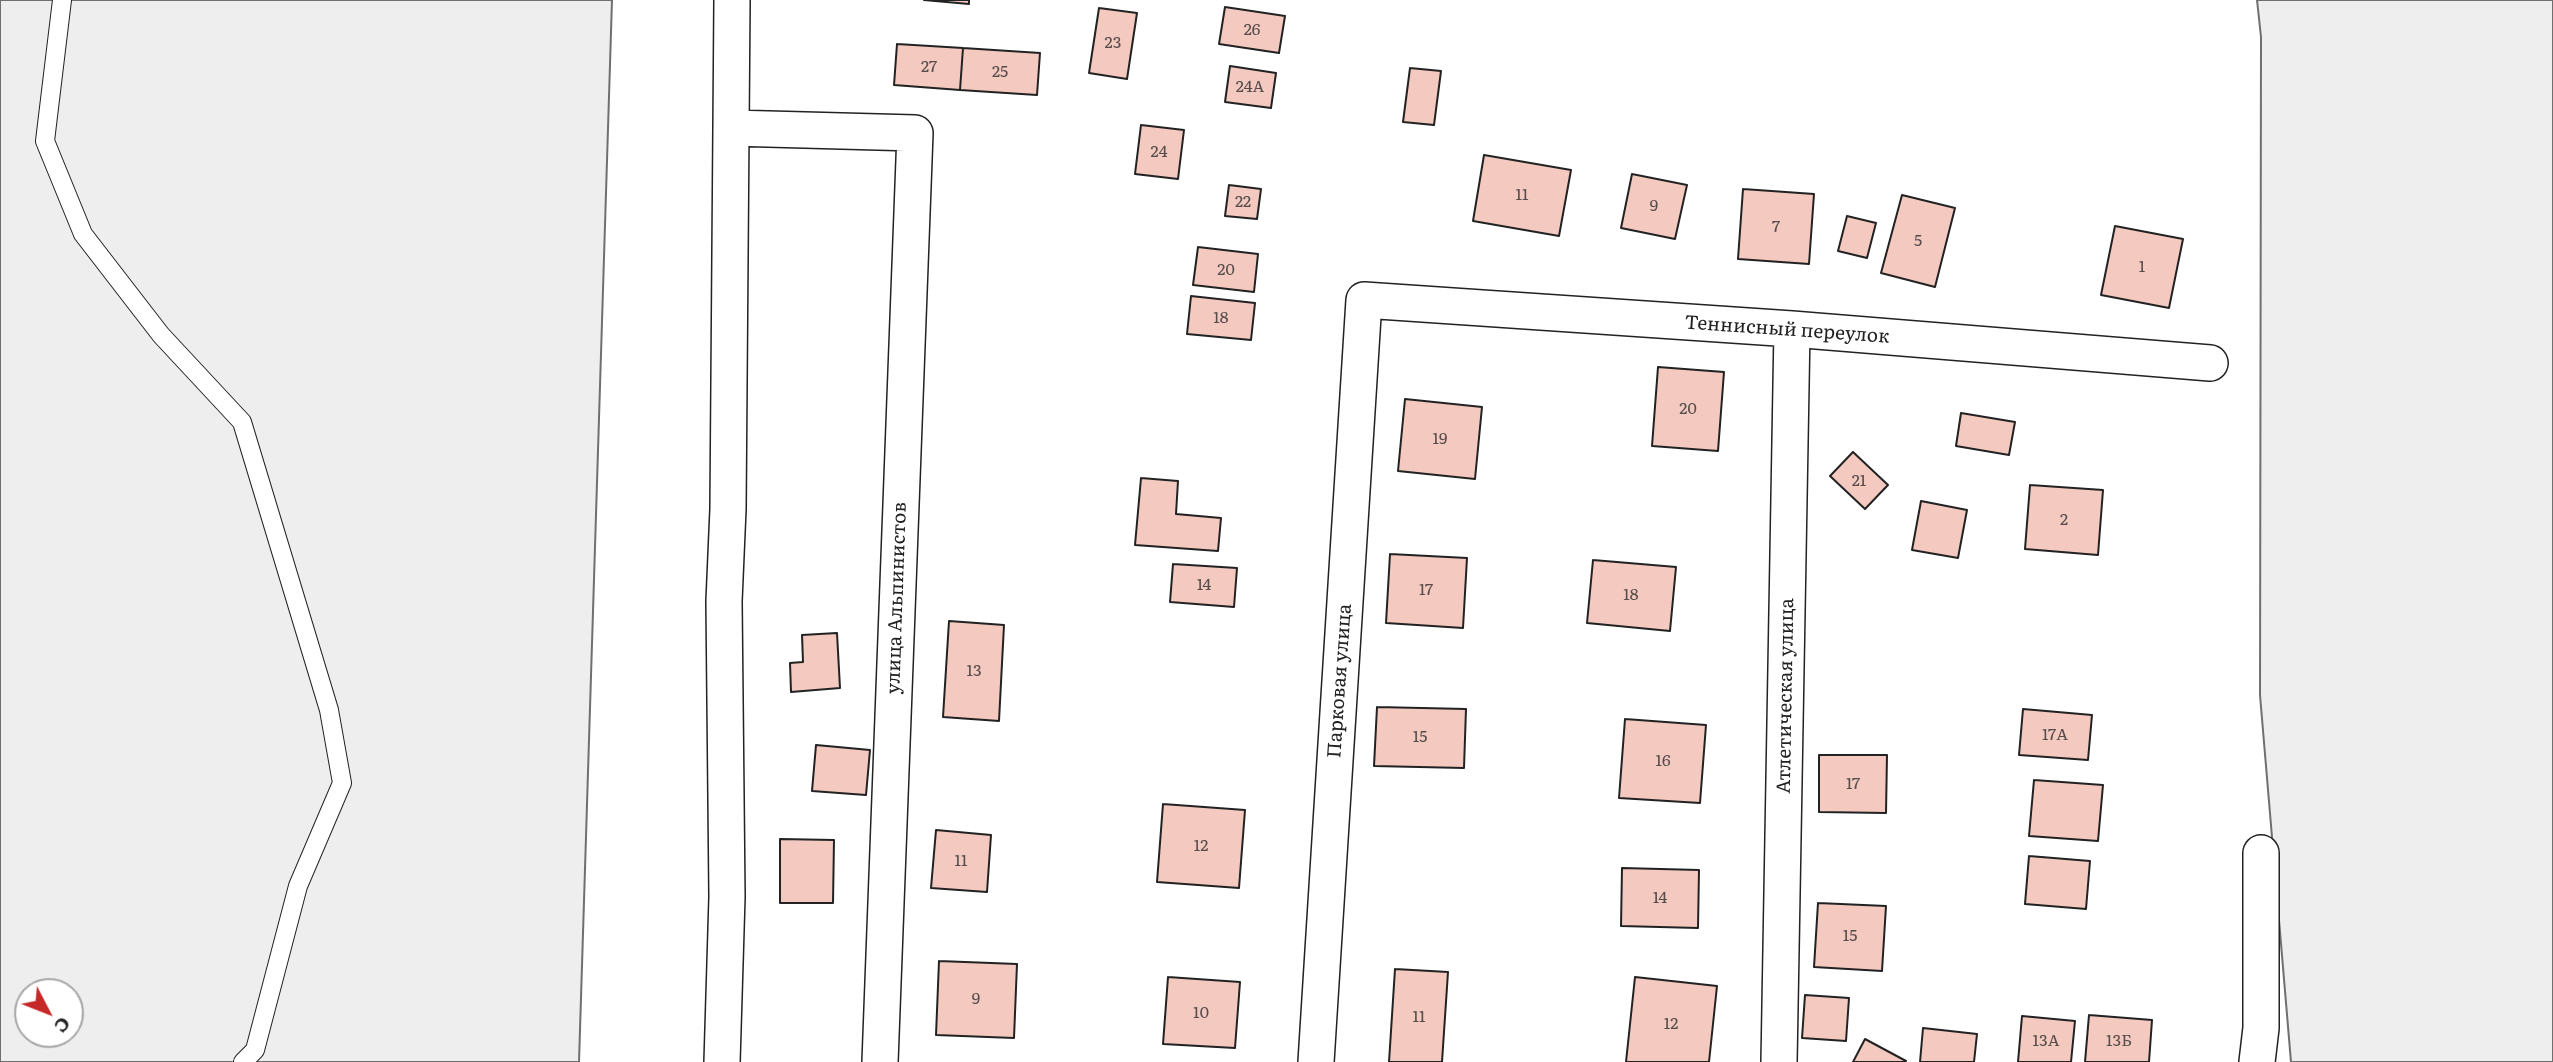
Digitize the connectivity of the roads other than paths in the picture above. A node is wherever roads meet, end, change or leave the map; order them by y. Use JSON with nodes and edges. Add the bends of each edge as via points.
{"nodes":[{"id":1,"x":62,"y":0,"type":"edge"},
{"id":2,"x":732,"y":0,"type":"edge"},
{"id":3,"x":731,"y":128,"type":"junction"},
{"id":4,"x":1364,"y":300,"type":"joint"},
{"id":5,"x":1792,"y":329,"type":"junction"},
{"id":6,"x":2210,"y":363,"type":"dead end"},
{"id":7,"x":2261,"y":853,"type":"dead end"},
{"id":8,"x":243,"y":1062,"type":"edge"},
{"id":9,"x":722,"y":1062,"type":"edge"},
{"id":10,"x":880,"y":1062,"type":"edge"},
{"id":11,"x":1316,"y":1062,"type":"edge"},
{"id":12,"x":1779,"y":1062,"type":"edge"},
{"id":13,"x":2257,"y":1062,"type":"edge"}],
"edges":[{"from":1,"to":8,"type":"lane","via":[[45,141],[83,234],[161,335],[242,422],[329,710],[342,783],[298,886],[256,1050]]},
{"from":2,"to":3,"type":"street"},
{"from":3,"to":9,"type":"street"},
{"from":3,"to":10,"type":"street","name":"улица Альпинистов","via":[[915,133]]},
{"from":4,"to":5,"type":"street","name":"Теннисный переулок"},
{"from":4,"to":11,"type":"street","name":"Парковая улица"},
{"from":5,"to":6,"type":"street","name":"Теннисный переулок"},
{"from":5,"to":12,"type":"street","name":"Атлетическая улица"},
{"from":7,"to":13,"type":"street"}]}
